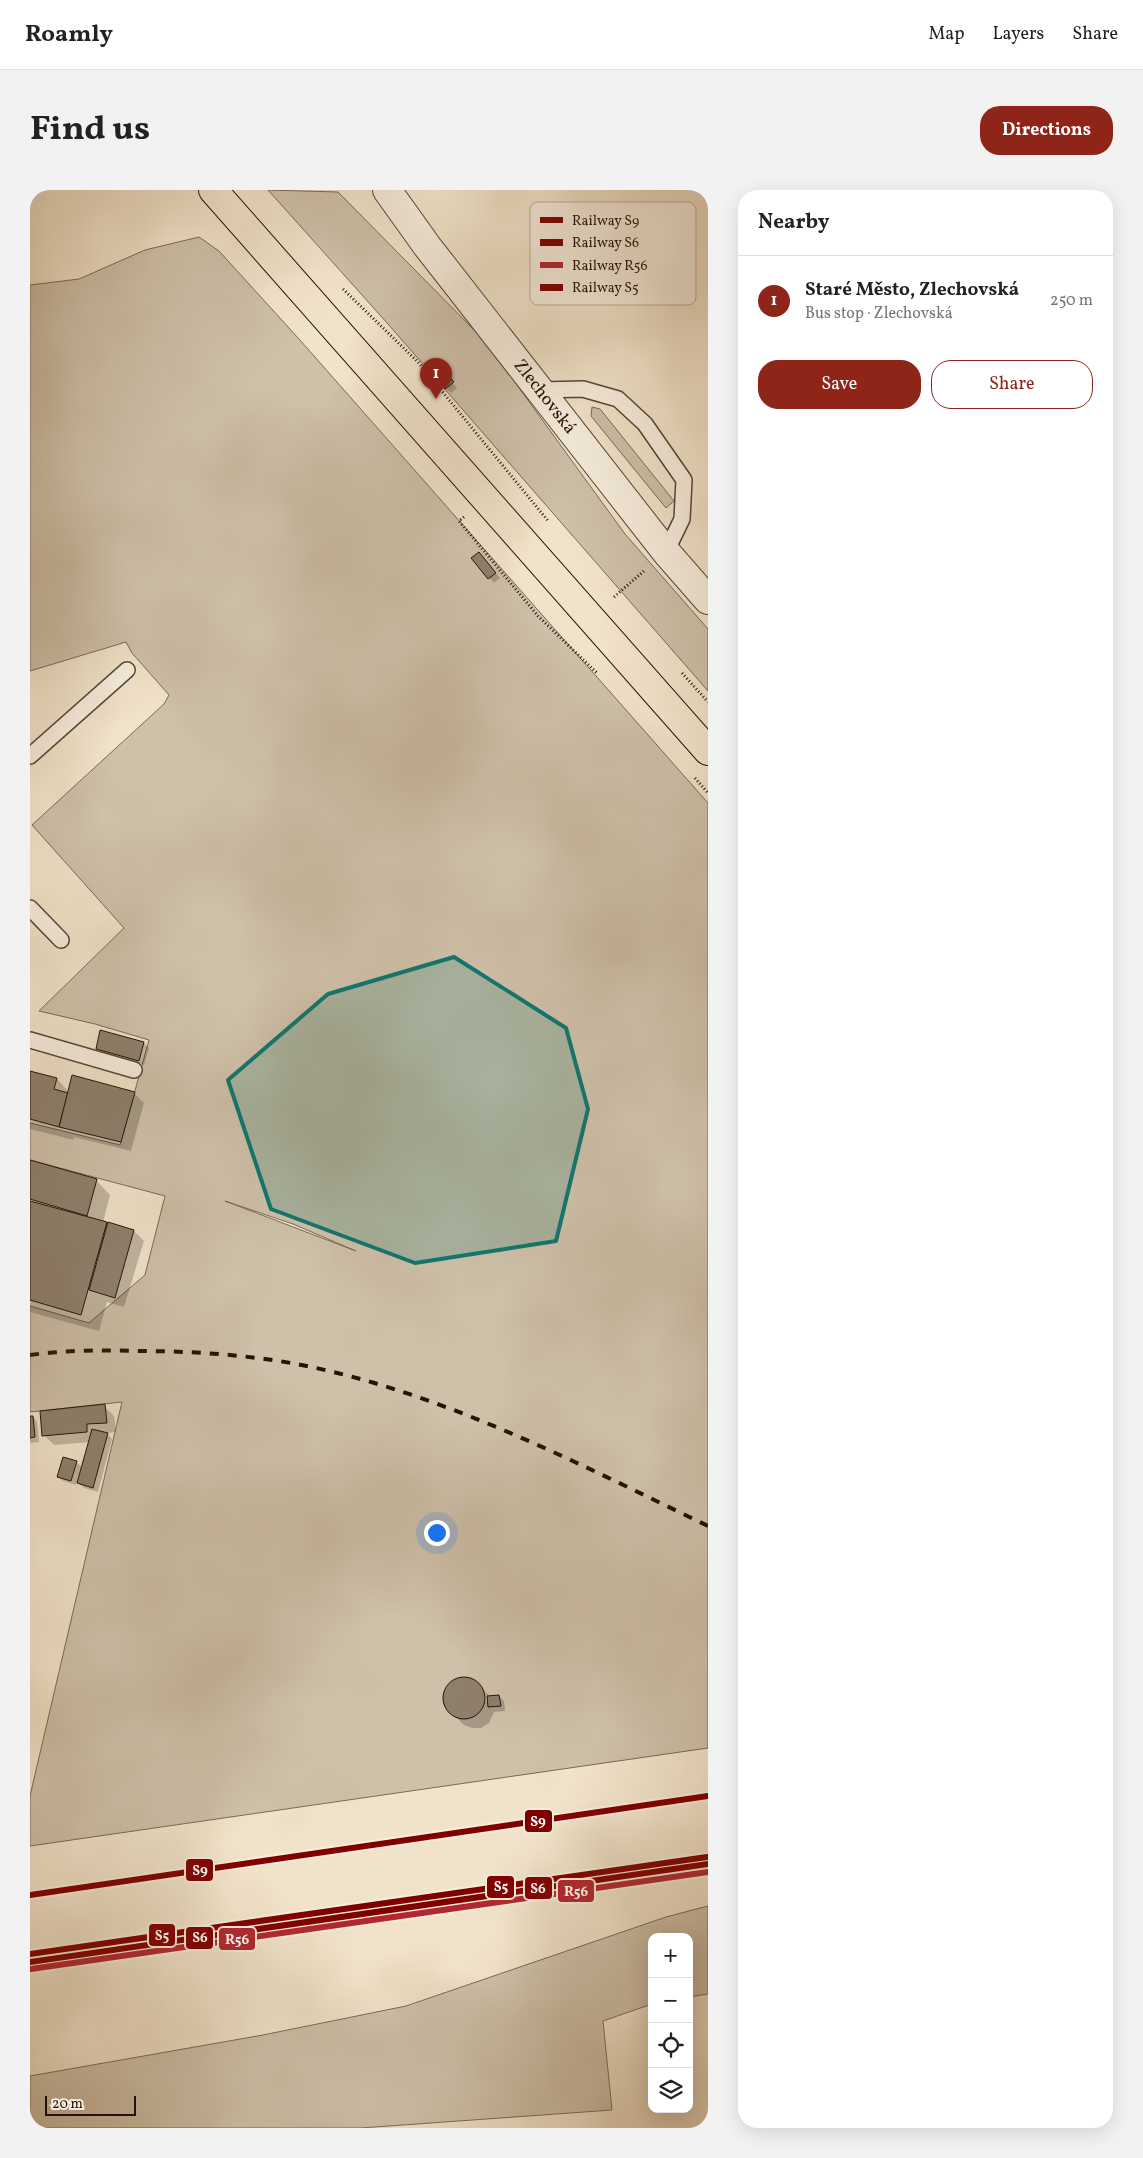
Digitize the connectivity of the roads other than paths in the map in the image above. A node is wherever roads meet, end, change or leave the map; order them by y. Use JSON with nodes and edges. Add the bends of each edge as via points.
{"nodes":[{"id":1,"x":213,"y":190,"type":"edge"},
{"id":2,"x":387,"y":190,"type":"edge"},
{"id":3,"x":540,"y":390,"type":"junction"},
{"id":4,"x":666,"y":552,"type":"junction"},
{"id":5,"x":708,"y":600,"type":"edge"},
{"id":6,"x":127,"y":670,"type":"dead end"},
{"id":7,"x":708,"y":751,"type":"edge"},
{"id":8,"x":30,"y":756,"type":"edge"},
{"id":9,"x":30,"y":908,"type":"edge"},
{"id":10,"x":61,"y":940,"type":"dead end"},
{"id":11,"x":30,"y":1040,"type":"edge"},
{"id":12,"x":134,"y":1070,"type":"dead end"}],
"edges":[{"from":1,"to":7,"type":"main road"},
{"from":2,"to":3,"type":"street","name":"Zlechovská"},
{"from":3,"to":4,"type":"street","name":"Zlechovská"},
{"from":3,"to":4,"type":"lane","via":[[583,389],[618,398],[645,424],[684,480],[682,519]]},
{"from":4,"to":5,"type":"street","name":"Zlechovská"},
{"from":6,"to":8,"type":"lane"},
{"from":9,"to":10,"type":"lane"},
{"from":11,"to":12,"type":"lane"}]}
